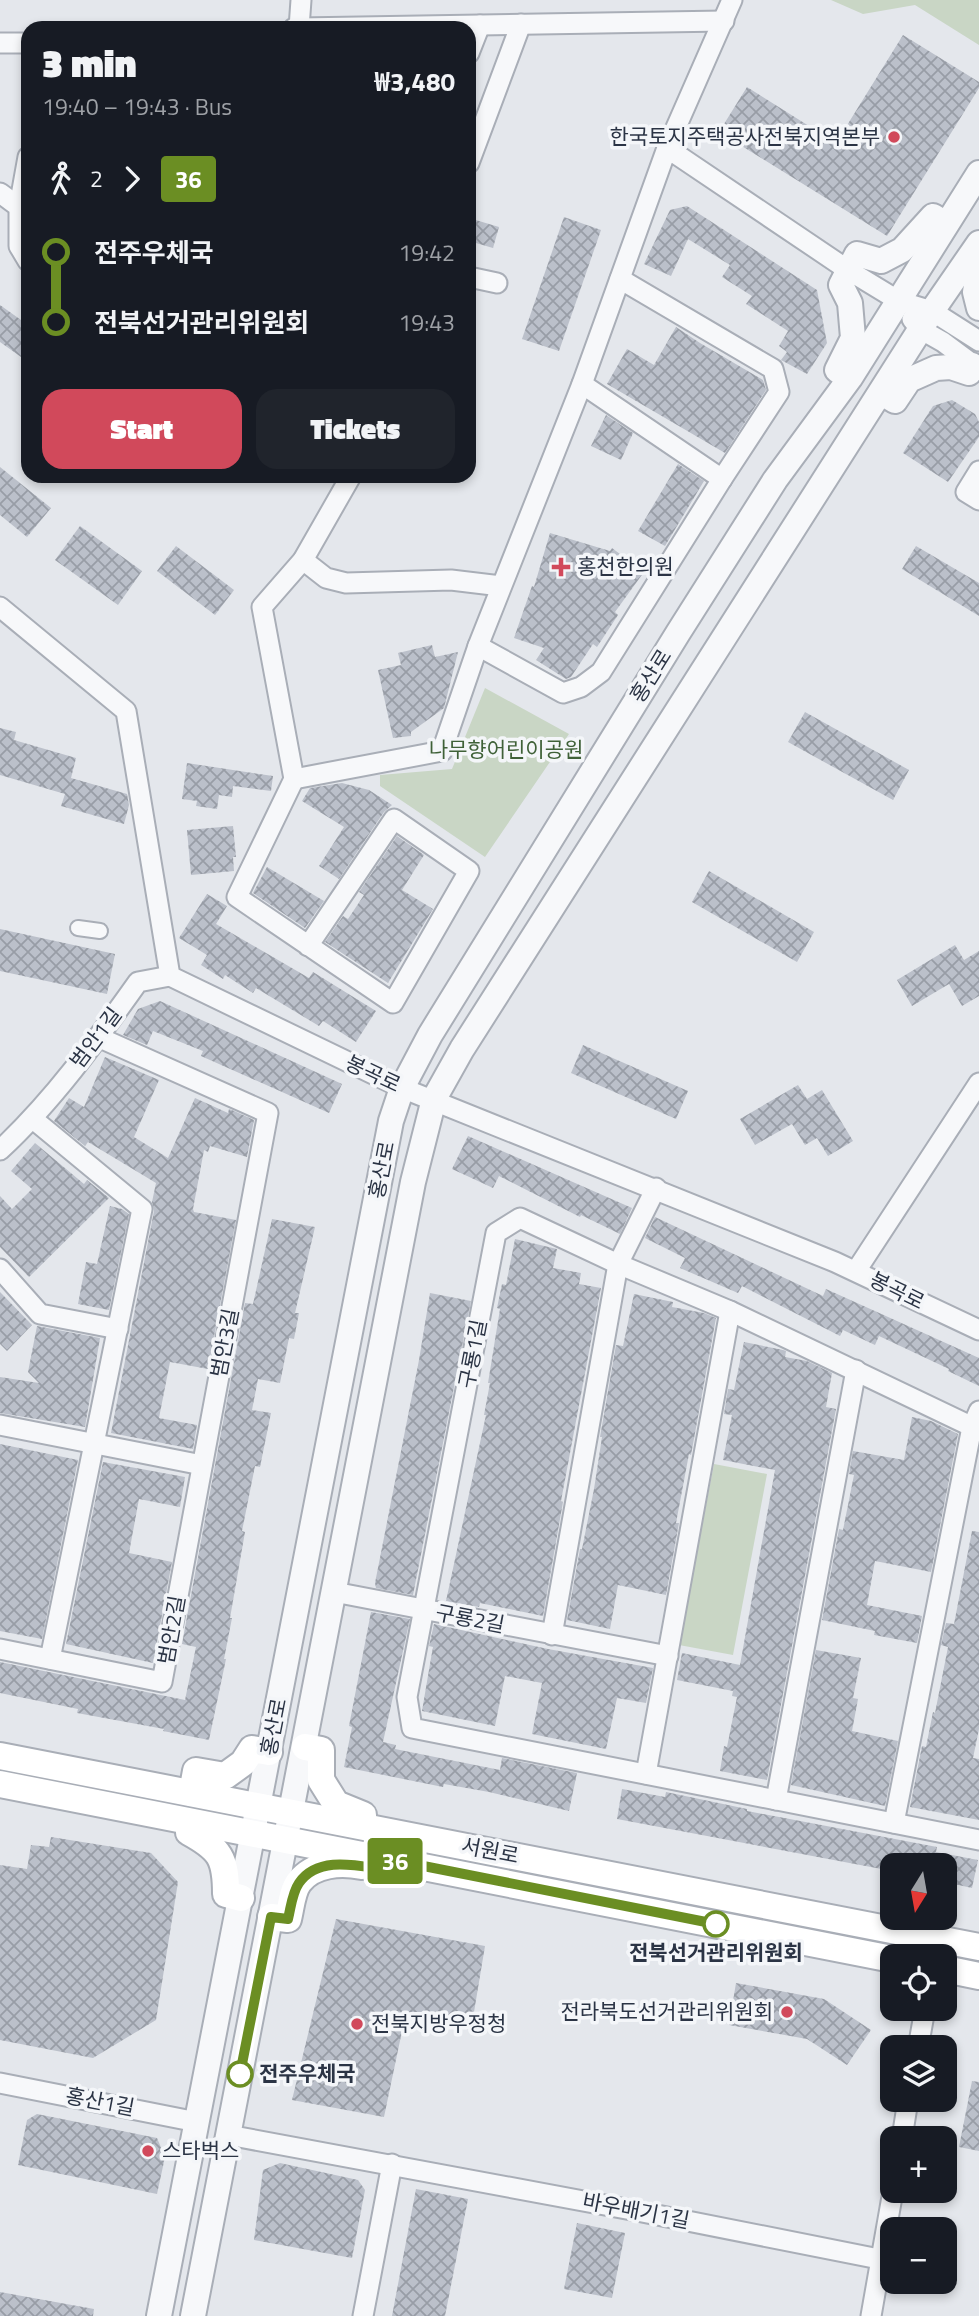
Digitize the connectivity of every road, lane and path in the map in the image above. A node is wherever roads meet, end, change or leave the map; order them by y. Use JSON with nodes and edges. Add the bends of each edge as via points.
{"nodes":[{"id":1,"x":301,"y":0,"type":"edge"},
{"id":2,"x":732,"y":0,"type":"edge"},
{"id":3,"x":298,"y":21,"type":"edge"},
{"id":4,"x":724,"y":21,"type":"junction"},
{"id":5,"x":521,"y":24,"type":"junction"},
{"id":6,"x":476,"y":25,"type":"edge"},
{"id":7,"x":480,"y":25,"type":"junction"},
{"id":8,"x":476,"y":35,"type":"edge"},
{"id":9,"x":0,"y":43,"type":"edge"},
{"id":10,"x":21,"y":43,"type":"edge"},
{"id":11,"x":476,"y":144,"type":"edge"},
{"id":12,"x":667,"y":148,"type":"junction"},
{"id":13,"x":979,"y":173,"type":"edge"},
{"id":14,"x":0,"y":193,"type":"edge"},
{"id":15,"x":21,"y":196,"type":"edge"},
{"id":16,"x":19,"y":207,"type":"junction"},
{"id":17,"x":946,"y":224,"type":"junction"},
{"id":18,"x":21,"y":249,"type":"edge"},
{"id":19,"x":973,"y":253,"type":"edge"},
{"id":20,"x":848,"y":270,"type":"junction"},
{"id":21,"x":476,"y":278,"type":"edge"},
{"id":22,"x":620,"y":279,"type":"junction"},
{"id":23,"x":497,"y":283,"type":"dead end"},
{"id":24,"x":899,"y":302,"type":"junction"},
{"id":25,"x":979,"y":308,"type":"edge"},
{"id":26,"x":926,"y":320,"type":"junction"},
{"id":27,"x":977,"y":358,"type":"edge"},
{"id":28,"x":850,"y":378,"type":"junction"},
{"id":29,"x":582,"y":384,"type":"junction"},
{"id":30,"x":881,"y":393,"type":"junction"},
{"id":31,"x":979,"y":471,"type":"edge"},
{"id":32,"x":722,"y":478,"type":"junction"},
{"id":33,"x":347,"y":483,"type":"edge"},
{"id":34,"x":979,"y":500,"type":"edge"},
{"id":35,"x":303,"y":560,"type":"junction"},
{"id":36,"x":501,"y":586,"type":"junction"},
{"id":37,"x":0,"y":607,"type":"edge"},
{"id":38,"x":478,"y":646,"type":"junction"},
{"id":39,"x":294,"y":779,"type":"junction"},
{"id":40,"x":78,"y":928,"type":"dead end"},
{"id":41,"x":100,"y":931,"type":"dead end"},
{"id":42,"x":308,"y":946,"type":"junction"},
{"id":43,"x":170,"y":976,"type":"junction"},
{"id":44,"x":98,"y":1037,"type":"junction"},
{"id":45,"x":979,"y":1083,"type":"edge"},
{"id":46,"x":402,"y":1088,"type":"junction"},
{"id":47,"x":434,"y":1099,"type":"junction"},
{"id":48,"x":33,"y":1119,"type":"junction"},
{"id":49,"x":0,"y":1150,"type":"edge"},
{"id":50,"x":656,"y":1188,"type":"junction"},
{"id":51,"x":618,"y":1264,"type":"junction"},
{"id":52,"x":0,"y":1269,"type":"edge"},
{"id":53,"x":856,"y":1271,"type":"junction"},
{"id":54,"x":730,"y":1311,"type":"junction"},
{"id":55,"x":118,"y":1329,"type":"junction"},
{"id":56,"x":979,"y":1330,"type":"edge"},
{"id":57,"x":856,"y":1370,"type":"junction"},
{"id":58,"x":977,"y":1423,"type":"edge"},
{"id":59,"x":0,"y":1425,"type":"edge"},
{"id":60,"x":94,"y":1443,"type":"junction"},
{"id":61,"x":202,"y":1465,"type":"junction"},
{"id":62,"x":334,"y":1592,"type":"junction"},
{"id":63,"x":424,"y":1610,"type":"junction"},
{"id":64,"x":552,"y":1635,"type":"junction"},
{"id":65,"x":0,"y":1649,"type":"edge"},
{"id":66,"x":668,"y":1656,"type":"junction"},
{"id":67,"x":50,"y":1659,"type":"junction"},
{"id":68,"x":304,"y":1747,"type":"junction"},
{"id":69,"x":269,"y":1752,"type":"junction"},
{"id":70,"x":0,"y":1756,"type":"edge"},
{"id":71,"x":646,"y":1774,"type":"junction"},
{"id":72,"x":0,"y":1784,"type":"edge"},
{"id":73,"x":192,"y":1793,"type":"junction"},
{"id":74,"x":776,"y":1800,"type":"junction"},
{"id":75,"x":259,"y":1806,"type":"junction"},
{"id":76,"x":292,"y":1812,"type":"junction"},
{"id":77,"x":190,"y":1821,"type":"junction"},
{"id":78,"x":894,"y":1823,"type":"junction"},
{"id":79,"x":362,"y":1826,"type":"junction"},
{"id":80,"x":254,"y":1833,"type":"junction"},
{"id":81,"x":286,"y":1838,"type":"junction"},
{"id":82,"x":979,"y":1840,"type":"edge"},
{"id":83,"x":378,"y":1857,"type":"junction"},
{"id":84,"x":241,"y":1898,"type":"junction"},
{"id":85,"x":271,"y":1917,"type":"junction"},
{"id":86,"x":979,"y":1947,"type":"edge"},
{"id":87,"x":880,"y":1957,"type":"edge"},
{"id":88,"x":957,"y":1971,"type":"edge"},
{"id":89,"x":979,"y":1976,"type":"edge"},
{"id":90,"x":1,"y":2090,"type":"edge"},
{"id":91,"x":197,"y":2122,"type":"junction"},
{"id":92,"x":228,"y":2135,"type":"junction"},
{"id":93,"x":392,"y":2164,"type":"junction"},
{"id":94,"x":891,"y":2203,"type":"edge"},
{"id":95,"x":879,"y":2259,"type":"junction"},
{"id":96,"x":159,"y":2316,"type":"edge"},
{"id":97,"x":193,"y":2316,"type":"edge"},
{"id":98,"x":363,"y":2316,"type":"edge"},
{"id":99,"x":871,"y":2316,"type":"edge"}],
"edges":[{"from":1,"to":3,"type":"street"},
{"from":2,"to":4,"type":"street"},
{"from":4,"to":5,"type":"street"},
{"from":4,"to":12,"type":"street"},
{"from":5,"to":7,"type":"street"},
{"from":5,"to":11,"type":"street"},
{"from":6,"to":7,"type":"street"},
{"from":7,"to":8,"type":"street"},
{"from":9,"to":10,"type":"street"},
{"from":12,"to":20,"type":"street"},
{"from":12,"to":22,"type":"street"},
{"from":13,"to":17,"type":"street","name":"홍산로"},
{"from":14,"to":16,"type":"street"},
{"from":15,"to":16,"type":"street"},
{"from":16,"to":18,"type":"street"},
{"from":17,"to":20,"type":"street","via":[[933,216],[902,250],[881,261],[857,254]]},
{"from":17,"to":24,"type":"street","name":"홍산로"},
{"from":19,"to":25,"type":"street"},
{"from":19,"to":26,"type":"street","name":"홍산로"},
{"from":20,"to":24,"type":"street"},
{"from":20,"to":28,"type":"street","via":[[841,285],[850,303],[853,338],[837,370]]},
{"from":21,"to":23,"type":"street"},
{"from":22,"to":29,"type":"street"},
{"from":22,"to":32,"type":"street","via":[[773,369],[779,392]]},
{"from":24,"to":26,"type":"street"},
{"from":24,"to":28,"type":"street","name":"홍산로"},
{"from":26,"to":27,"type":"street","via":[[943,342]]},
{"from":26,"to":30,"type":"street","name":"홍산로"},
{"from":27,"to":30,"type":"street","via":[[969,373],[951,367],[909,380],[895,401]]},
{"from":28,"to":46,"type":"street","name":"홍산로","via":[[775,480],[678,633],[430,1035]]},
{"from":29,"to":32,"type":"street"},
{"from":29,"to":36,"type":"street"},
{"from":30,"to":47,"type":"street","name":"홍산로"},
{"from":31,"to":34,"type":"street","via":[[966,492]]},
{"from":32,"to":38,"type":"street","via":[[601,672],[581,687],[563,693]]},
{"from":33,"to":35,"type":"street"},
{"from":35,"to":36,"type":"street","via":[[327,578],[346,583],[451,580]]},
{"from":35,"to":39,"type":"street","via":[[262,607]]},
{"from":36,"to":38,"type":"street"},
{"from":37,"to":43,"type":"street","via":[[126,710]]},
{"from":38,"to":39,"type":"street","via":[[442,751]]},
{"from":39,"to":42,"type":"street","via":[[237,897]]},
{"from":40,"to":41,"type":"street"},
{"from":42,"to":42,"type":"street","via":[[394,819],[469,871],[393,1003]]},
{"from":43,"to":44,"type":"street","name":"범안1길","via":[[138,982]]},
{"from":43,"to":46,"type":"street","name":"봉곡로"},
{"from":44,"to":48,"type":"street","name":"범안1길"},
{"from":44,"to":61,"type":"street","name":"범안3길","via":[[268,1113]]},
{"from":45,"to":53,"type":"street"},
{"from":46,"to":47,"type":"street","name":"봉곡로"},
{"from":46,"to":69,"type":"street","name":"홍산로","via":[[391,1121]]},
{"from":47,"to":50,"type":"street","name":"봉곡로"},
{"from":47,"to":62,"type":"street","name":"홍산로","via":[[413,1182]]},
{"from":48,"to":49,"type":"street","name":"범안1길"},
{"from":48,"to":55,"type":"street","via":[[142,1209]]},
{"from":50,"to":51,"type":"street"},
{"from":50,"to":53,"type":"street","name":"봉곡로"},
{"from":51,"to":54,"type":"street","name":"구룡1길"},
{"from":51,"to":63,"type":"street","name":"구룡1길","via":[[520,1218],[496,1233]]},
{"from":51,"to":64,"type":"street"},
{"from":52,"to":55,"type":"street","via":[[40,1314]]},
{"from":53,"to":56,"type":"street","name":"봉곡로"},
{"from":54,"to":57,"type":"street","name":"구룡1길"},
{"from":54,"to":66,"type":"street"},
{"from":55,"to":60,"type":"street"},
{"from":57,"to":58,"type":"street","name":"구룡1길"},
{"from":57,"to":74,"type":"street"},
{"from":58,"to":78,"type":"street","name":"구룡1길"},
{"from":59,"to":60,"type":"street"},
{"from":60,"to":61,"type":"street"},
{"from":60,"to":67,"type":"street"},
{"from":61,"to":67,"type":"street","name":"범안2길","via":[[162,1682]]},
{"from":62,"to":63,"type":"street"},
{"from":62,"to":68,"type":"street","name":"홍산로"},
{"from":63,"to":64,"type":"street","name":"구룡2길"},
{"from":63,"to":71,"type":"street","name":"구룡2길","via":[[407,1697],[412,1728]]},
{"from":64,"to":66,"type":"street","name":"구룡2길"},
{"from":65,"to":67,"type":"street","name":"범안2길"},
{"from":66,"to":71,"type":"street"},
{"from":68,"to":76,"type":"street","name":"홍산로"},
{"from":68,"to":79,"type":"main road","via":[[321,1751],[321,1780],[336,1804],[363,1815]]},
{"from":69,"to":73,"type":"main road","via":[[252,1749],[243,1763],[225,1776],[195,1771]]},
{"from":69,"to":75,"type":"street","name":"홍산로"},
{"from":70,"to":73,"type":"main road","name":"서원로"},
{"from":71,"to":74,"type":"street","name":"구룡2길"},
{"from":72,"to":77,"type":"main road","name":"서원로"},
{"from":73,"to":75,"type":"main road","name":"서원로"},
{"from":74,"to":78,"type":"street","name":"구룡2길"},
{"from":75,"to":76,"type":"main road","name":"서원로"},
{"from":75,"to":80,"type":"street","name":"홍산로"},
{"from":76,"to":79,"type":"main road","name":"서원로"},
{"from":76,"to":81,"type":"street","name":"홍산로"},
{"from":77,"to":80,"type":"main road","name":"서원로"},
{"from":77,"to":84,"type":"main road","via":[[189,1832],[211,1844],[224,1861],[226,1894]]},
{"from":78,"to":82,"type":"street","name":"구룡2길"},
{"from":79,"to":86,"type":"main road","name":"서원로"},
{"from":80,"to":81,"type":"main road","name":"서원로"},
{"from":80,"to":84,"type":"street","name":"홍산로"},
{"from":81,"to":83,"type":"main road","name":"서원로"},
{"from":81,"to":85,"type":"street","name":"홍산로"},
{"from":83,"to":85,"type":"main road","via":[[375,1868],[345,1863],[317,1869],[300,1880],[288,1919]]},
{"from":83,"to":87,"type":"main road","name":"서원로"},
{"from":84,"to":91,"type":"street","name":"홍산로"},
{"from":85,"to":92,"type":"street","name":"홍산로"},
{"from":88,"to":89,"type":"main road"},
{"from":90,"to":91,"type":"street","name":"홍산1길"},
{"from":91,"to":96,"type":"street","name":"홍산로"},
{"from":92,"to":93,"type":"street","name":"바우배기1길"},
{"from":92,"to":97,"type":"street","name":"홍산로"},
{"from":93,"to":95,"type":"street","name":"바우배기1길"},
{"from":93,"to":98,"type":"street"},
{"from":94,"to":95,"type":"street"},
{"from":95,"to":99,"type":"street"}]}
